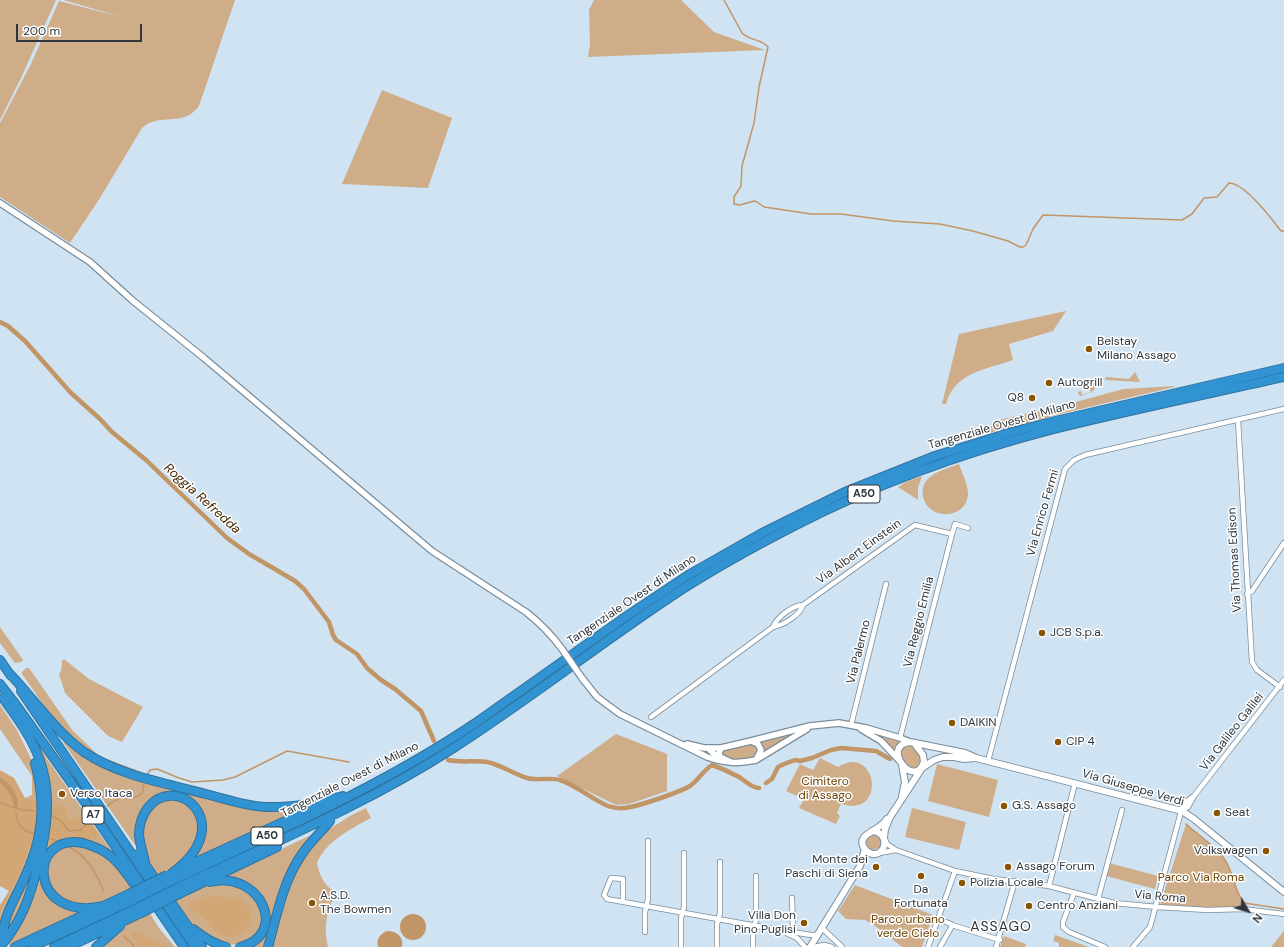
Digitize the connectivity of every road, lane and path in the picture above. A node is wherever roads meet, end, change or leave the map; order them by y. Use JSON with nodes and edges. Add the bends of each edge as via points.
{"nodes":[{"id":1,"x":0,"y":203,"type":"edge"},
{"id":2,"x":1284,"y":368,"type":"edge"},
{"id":3,"x":1284,"y":377,"type":"edge"},
{"id":4,"x":1284,"y":409,"type":"edge"},
{"id":5,"x":1238,"y":420,"type":"junction"},
{"id":6,"x":968,"y":528,"type":"dead end"},
{"id":7,"x":952,"y":534,"type":"junction"},
{"id":8,"x":1284,"y":543,"type":"edge"},
{"id":9,"x":886,"y":584,"type":"dead end"},
{"id":10,"x":1247,"y":594,"type":"junction"},
{"id":11,"x":0,"y":660,"type":"edge"},
{"id":12,"x":9,"y":673,"type":"junction"},
{"id":13,"x":1284,"y":680,"type":"edge"},
{"id":14,"x":0,"y":684,"type":"edge"},
{"id":15,"x":1280,"y":686,"type":"junction"},
{"id":16,"x":2,"y":695,"type":"edge"},
{"id":17,"x":38,"y":717,"type":"junction"},
{"id":18,"x":651,"y":717,"type":"dead end"},
{"id":19,"x":827,"y":724,"type":"junction"},
{"id":20,"x":851,"y":725,"type":"junction"},
{"id":21,"x":859,"y":728,"type":"junction"},
{"id":22,"x":900,"y":738,"type":"junction"},
{"id":23,"x":677,"y":741,"type":"junction"},
{"id":24,"x":751,"y":741,"type":"junction"},
{"id":25,"x":912,"y":743,"type":"junction"},
{"id":26,"x":708,"y":748,"type":"junction"},
{"id":27,"x":721,"y":748,"type":"junction"},
{"id":28,"x":898,"y":750,"type":"junction"},
{"id":29,"x":720,"y":757,"type":"junction"},
{"id":30,"x":976,"y":758,"type":"junction"},
{"id":31,"x":756,"y":760,"type":"junction"},
{"id":32,"x":988,"y":761,"type":"junction"},
{"id":33,"x":731,"y":762,"type":"junction"},
{"id":34,"x":900,"y":762,"type":"junction"},
{"id":35,"x":922,"y":768,"type":"junction"},
{"id":36,"x":1075,"y":783,"type":"junction"},
{"id":37,"x":365,"y":789,"type":"junction"},
{"id":38,"x":333,"y":799,"type":"junction"},
{"id":39,"x":363,"y":800,"type":"junction"},
{"id":40,"x":901,"y":800,"type":"junction"},
{"id":41,"x":1122,"y":810,"type":"dead end"},
{"id":42,"x":1182,"y":812,"type":"junction"},
{"id":43,"x":890,"y":817,"type":"junction"},
{"id":44,"x":330,"y":821,"type":"junction"},
{"id":45,"x":872,"y":832,"type":"junction"},
{"id":46,"x":884,"y":838,"type":"junction"},
{"id":47,"x":648,"y":841,"type":"dead end"},
{"id":48,"x":864,"y":849,"type":"junction"},
{"id":49,"x":896,"y":850,"type":"junction"},
{"id":50,"x":684,"y":853,"type":"dead end"},
{"id":51,"x":875,"y":853,"type":"junction"},
{"id":52,"x":720,"y":862,"type":"dead end"},
{"id":53,"x":860,"y":866,"type":"junction"},
{"id":54,"x":147,"y":867,"type":"junction"},
{"id":55,"x":955,"y":871,"type":"junction"},
{"id":56,"x":756,"y":876,"type":"dead end"},
{"id":57,"x":1015,"y":882,"type":"junction"},
{"id":58,"x":173,"y":883,"type":"junction"},
{"id":59,"x":198,"y":886,"type":"junction"},
{"id":60,"x":1049,"y":886,"type":"junction"},
{"id":61,"x":1284,"y":892,"type":"edge"},
{"id":62,"x":1074,"y":893,"type":"junction"},
{"id":63,"x":131,"y":897,"type":"junction"},
{"id":64,"x":792,"y":898,"type":"dead end"},
{"id":65,"x":1098,"y":899,"type":"junction"},
{"id":66,"x":623,"y":901,"type":"junction"},
{"id":67,"x":647,"y":905,"type":"junction"},
{"id":68,"x":104,"y":906,"type":"junction"},
{"id":69,"x":1157,"y":907,"type":"junction"},
{"id":70,"x":139,"y":910,"type":"junction"},
{"id":71,"x":683,"y":912,"type":"junction"},
{"id":72,"x":1284,"y":914,"type":"edge"},
{"id":73,"x":719,"y":919,"type":"junction"},
{"id":74,"x":938,"y":919,"type":"junction"},
{"id":75,"x":127,"y":920,"type":"junction"},
{"id":76,"x":187,"y":925,"type":"junction"},
{"id":77,"x":755,"y":925,"type":"junction"},
{"id":78,"x":952,"y":925,"type":"junction"},
{"id":79,"x":822,"y":928,"type":"junction"},
{"id":80,"x":645,"y":932,"type":"dead end"},
{"id":81,"x":790,"y":933,"type":"junction"},
{"id":82,"x":806,"y":934,"type":"junction"},
{"id":83,"x":818,"y":935,"type":"junction"},
{"id":84,"x":828,"y":935,"type":"junction"},
{"id":85,"x":3,"y":938,"type":"dead end"},
{"id":86,"x":1000,"y":940,"type":"junction"},
{"id":87,"x":800,"y":941,"type":"junction"},
{"id":88,"x":824,"y":945,"type":"junction"},
{"id":89,"x":0,"y":946,"type":"edge"},
{"id":90,"x":681,"y":946,"type":"edge"},
{"id":91,"x":15,"y":947,"type":"edge"},
{"id":92,"x":32,"y":947,"type":"edge"},
{"id":93,"x":54,"y":947,"type":"edge"},
{"id":94,"x":68,"y":947,"type":"edge"},
{"id":95,"x":96,"y":947,"type":"edge"},
{"id":96,"x":183,"y":947,"type":"edge"},
{"id":97,"x":195,"y":947,"type":"edge"},
{"id":98,"x":202,"y":947,"type":"edge"},
{"id":99,"x":226,"y":947,"type":"edge"},
{"id":100,"x":240,"y":947,"type":"edge"},
{"id":101,"x":268,"y":947,"type":"edge"},
{"id":102,"x":717,"y":947,"type":"edge"},
{"id":103,"x":753,"y":947,"type":"edge"},
{"id":104,"x":805,"y":947,"type":"edge"},
{"id":105,"x":810,"y":947,"type":"edge"},
{"id":106,"x":814,"y":947,"type":"edge"},
{"id":107,"x":832,"y":947,"type":"edge"},
{"id":108,"x":842,"y":947,"type":"edge"},
{"id":109,"x":928,"y":947,"type":"edge"},
{"id":110,"x":940,"y":947,"type":"edge"},
{"id":111,"x":996,"y":947,"type":"edge"},
{"id":112,"x":1105,"y":947,"type":"edge"},
{"id":113,"x":1133,"y":947,"type":"edge"}],
"edges":[{"from":1,"to":23,"type":"street","bridge":true,"via":[[90,262],[432,551],[536,619],[597,697],[629,720]]},
{"from":2,"to":37,"type":"highway","name":"Tangenziale Ovest di Milano","number":"A50","via":[[1051,422],[974,443],[876,479],[820,504],[690,574],[445,743]]},
{"from":3,"to":39,"type":"highway","name":"Tangenziale Ovest di Milano","number":"A50","via":[[1040,433],[928,468],[839,504],[758,545],[688,586],[452,749]]},
{"from":4,"to":5,"type":"street","name":"Via Enrico Fermi"},
{"from":5,"to":10,"type":"street","name":"Via Thomas Edison"},
{"from":5,"to":32,"type":"street","name":"Via Enrico Fermi","via":[[1084,455],[1065,469]]},
{"from":6,"to":7,"type":"street","via":[[955,524]]},
{"from":7,"to":18,"type":"street","name":"Via Albert Einstein","via":[[915,524],[803,604],[792,609]]},
{"from":7,"to":22,"type":"street","name":"Via Reggio Emilia"},
{"from":8,"to":10,"type":"street","via":[[1252,591]]},
{"from":9,"to":20,"type":"street","name":"Via Palermo"},
{"from":10,"to":15,"type":"street","name":"Via Thomas Edison","via":[[1252,662],[1258,670]]},
{"from":11,"to":12,"type":"highway","number":"A7"},
{"from":12,"to":17,"type":"highway","number":"A7"},
{"from":12,"to":38,"type":"highway","via":[[84,752],[121,771],[259,807],[303,806]]},
{"from":13,"to":15,"type":"street","name":"Via Galileo Galilei"},
{"from":14,"to":96,"type":"highway","number":"A7"},
{"from":15,"to":42,"type":"street","name":"Via Galileo Galilei","via":[[1194,796],[1184,804]]},
{"from":16,"to":85,"type":"highway","via":[[22,732],[35,764],[41,792],[42,817],[34,857],[7,913]]},
{"from":16,"to":89,"type":"highway","via":[[27,732],[40,762],[46,787],[48,817],[27,904],[14,928]]},
{"from":17,"to":54,"type":"highway","number":"A7","via":[[61,743]]},
{"from":17,"to":97,"type":"highway","number":"A7"},
{"from":19,"to":20,"type":"street"},
{"from":19,"to":24,"type":"street"},
{"from":19,"to":31,"type":"street","via":[[804,730]]},
{"from":20,"to":21,"type":"street"},
{"from":21,"to":22,"type":"street"},
{"from":21,"to":34,"type":"street","via":[[881,741]]},
{"from":22,"to":25,"type":"street"},
{"from":22,"to":28,"type":"street"},
{"from":23,"to":26,"type":"street"},
{"from":23,"to":33,"type":"street","via":[[707,756]]},
{"from":24,"to":27,"type":"street"},
{"from":24,"to":31,"type":"street","via":[[758,744],[761,750]]},
{"from":25,"to":28,"type":"main road","via":[[903,744]]},
{"from":25,"to":30,"type":"main road","name":"Via Giuseppe Verdi","via":[[965,753]]},
{"from":25,"to":35,"type":"main road","via":[[920,749],[924,758]]},
{"from":26,"to":27,"type":"street"},
{"from":26,"to":29,"type":"street"},
{"from":27,"to":29,"type":"street"},
{"from":28,"to":34,"type":"main road"},
{"from":29,"to":33,"type":"street"},
{"from":30,"to":32,"type":"main road","name":"Via Giuseppe Verdi"},
{"from":30,"to":35,"type":"main road","name":"Via Giuseppe Verdi","via":[[943,757]]},
{"from":31,"to":33,"type":"street"},
{"from":32,"to":36,"type":"main road","name":"Via Giuseppe Verdi"},
{"from":34,"to":35,"type":"main road","via":[[910,771]]},
{"from":34,"to":40,"type":"main road","via":[[905,782]]},
{"from":35,"to":40,"type":"main road"},
{"from":36,"to":42,"type":"main road","name":"Via Giuseppe Verdi"},
{"from":36,"to":60,"type":"street"},
{"from":37,"to":38,"type":"highway"},
{"from":37,"to":58,"type":"highway","name":"Tangenziale Ovest di Milano","number":"A50"},
{"from":38,"to":58,"type":"highway"},
{"from":39,"to":44,"type":"highway"},
{"from":39,"to":58,"type":"highway","name":"Tangenziale Ovest di Milano","number":"A50"},
{"from":40,"to":43,"type":"main road"},
{"from":41,"to":65,"type":"street"},
{"from":42,"to":61,"type":"main road","name":"Via Giuseppe Verdi"},
{"from":42,"to":69,"type":"street"},
{"from":43,"to":45,"type":"main road"},
{"from":43,"to":46,"type":"main road"},
{"from":44,"to":59,"type":"highway"},
{"from":44,"to":101,"type":"highway","via":[[294,865],[283,892]]},
{"from":45,"to":46,"type":"main road","via":[[879,832]]},
{"from":45,"to":48,"type":"main road","via":[[864,838]]},
{"from":46,"to":49,"type":"street","name":"Via Roma","via":[[887,844]]},
{"from":46,"to":51,"type":"main road","via":[[884,847]]},
{"from":47,"to":67,"type":"street"},
{"from":48,"to":51,"type":"main road"},
{"from":48,"to":53,"type":"main road"},
{"from":49,"to":51,"type":"street","name":"Via Roma"},
{"from":49,"to":55,"type":"street","name":"Via Roma"},
{"from":50,"to":71,"type":"street"},
{"from":51,"to":53,"type":"main road"},
{"from":52,"to":73,"type":"street"},
{"from":53,"to":79,"type":"main road"},
{"from":54,"to":58,"type":"highway","via":[[139,835],[146,810],[162,797],[181,797],[194,805],[199,813],[202,833],[192,856],[182,866]]},
{"from":54,"to":76,"type":"highway","number":"A7"},
{"from":55,"to":57,"type":"street","name":"Via Roma"},
{"from":55,"to":74,"type":"street"},
{"from":56,"to":77,"type":"street"},
{"from":57,"to":60,"type":"street","name":"Via Roma"},
{"from":57,"to":86,"type":"street"},
{"from":58,"to":59,"type":"highway"},
{"from":58,"to":63,"type":"highway","name":"Tangenziale Ovest di Milano","number":"A50","bridge":true},
{"from":58,"to":70,"type":"highway","name":"Tangenziale Ovest di Milano","number":"A50","bridge":true},
{"from":59,"to":100,"type":"highway","via":[[214,882],[233,882],[250,889],[260,899],[265,912],[263,928],[252,942]]},
{"from":60,"to":62,"type":"street","name":"Via Roma"},
{"from":62,"to":65,"type":"street","name":"Via Roma"},
{"from":62,"to":112,"type":"street","via":[[1063,927]]},
{"from":63,"to":68,"type":"highway"},
{"from":63,"to":92,"type":"highway","name":"Tangenziale Ovest di Milano","number":"A50"},
{"from":64,"to":81,"type":"street"},
{"from":65,"to":69,"type":"street","name":"Via Roma"},
{"from":66,"to":66,"type":"street","via":[[607,899],[604,895],[611,878],[622,879]]},
{"from":66,"to":67,"type":"street"},
{"from":67,"to":71,"type":"street"},
{"from":67,"to":80,"type":"street"},
{"from":68,"to":91,"type":"highway"},
{"from":68,"to":96,"type":"highway","via":[[78,907],[60,901],[50,893],[44,883],[43,874],[52,851],[61,845],[76,842],[96,847],[108,854],[122,867]]},
{"from":69,"to":72,"type":"street","name":"Via Roma","via":[[1243,909]]},
{"from":69,"to":113,"type":"street","via":[[1150,927]]},
{"from":70,"to":75,"type":"highway"},
{"from":70,"to":93,"type":"highway","name":"Tangenziale Ovest di Milano","number":"A50"},
{"from":71,"to":73,"type":"street"},
{"from":71,"to":90,"type":"street"},
{"from":73,"to":77,"type":"street"},
{"from":73,"to":102,"type":"street"},
{"from":74,"to":78,"type":"street"},
{"from":74,"to":109,"type":"street"},
{"from":75,"to":94,"type":"highway"},
{"from":75,"to":95,"type":"highway"},
{"from":76,"to":98,"type":"highway","number":"A7"},
{"from":76,"to":99,"type":"highway","via":[[208,940]]},
{"from":77,"to":81,"type":"street"},
{"from":77,"to":103,"type":"street"},
{"from":78,"to":86,"type":"street"},
{"from":78,"to":110,"type":"street"},
{"from":79,"to":83,"type":"main road"},
{"from":79,"to":84,"type":"street"},
{"from":81,"to":82,"type":"street"},
{"from":81,"to":87,"type":"street"},
{"from":82,"to":83,"type":"street"},
{"from":82,"to":87,"type":"street"},
{"from":83,"to":105,"type":"main road"},
{"from":84,"to":88,"type":"street"},
{"from":84,"to":108,"type":"street"},
{"from":86,"to":111,"type":"street"},
{"from":87,"to":104,"type":"street"},
{"from":88,"to":106,"type":"street"},
{"from":88,"to":107,"type":"street"}]}
